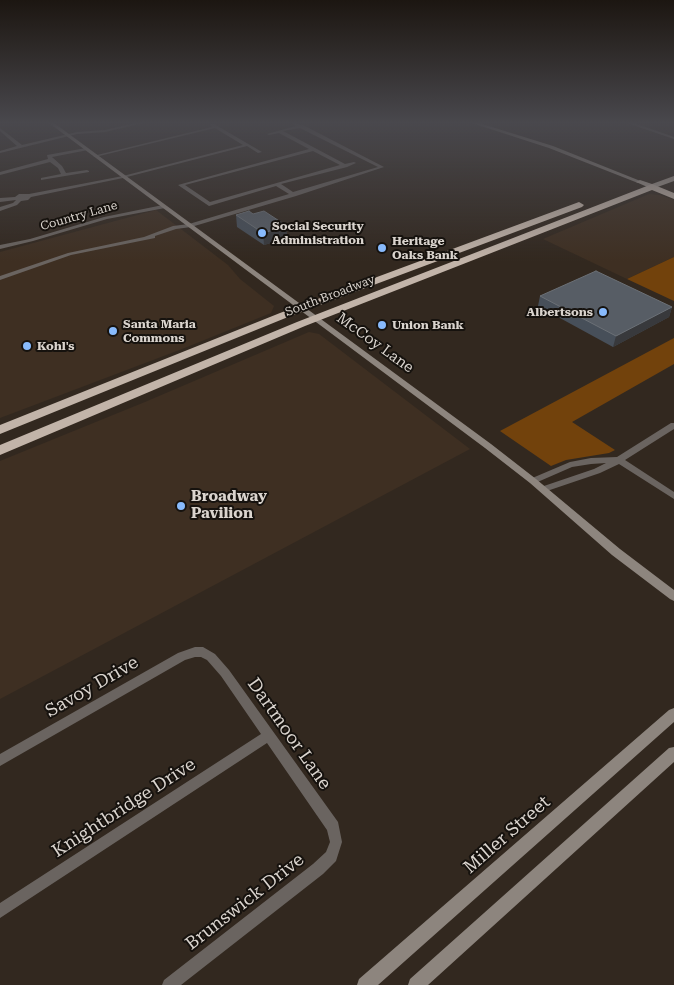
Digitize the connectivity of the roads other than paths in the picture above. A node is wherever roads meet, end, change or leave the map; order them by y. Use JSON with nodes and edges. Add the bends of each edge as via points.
{"nodes":[{"id":1,"x":16,"y":169,"type":"edge"},
{"id":2,"x":61,"y":169,"type":"edge"},
{"id":3,"x":112,"y":169,"type":"edge"},
{"id":4,"x":154,"y":169,"type":"edge"},
{"id":5,"x":240,"y":169,"type":"edge"},
{"id":6,"x":334,"y":169,"type":"edge"},
{"id":7,"x":376,"y":169,"type":"edge"},
{"id":8,"x":613,"y":169,"type":"edge"},
{"id":9,"x":616,"y":169,"type":"edge"},
{"id":10,"x":87,"y":171,"type":"dead end"},
{"id":11,"x":0,"y":174,"type":"edge"},
{"id":12,"x":64,"y":175,"type":"junction"},
{"id":13,"x":123,"y":177,"type":"junction"},
{"id":14,"x":674,"y":178,"type":"edge"},
{"id":15,"x":43,"y":179,"type":"dead end"},
{"id":16,"x":650,"y":182,"type":"junction"},
{"id":17,"x":277,"y":184,"type":"junction"},
{"id":18,"x":674,"y":189,"type":"edge"},
{"id":19,"x":294,"y":194,"type":"junction"},
{"id":20,"x":674,"y":196,"type":"edge"},
{"id":21,"x":18,"y":199,"type":"junction"},
{"id":22,"x":0,"y":200,"type":"edge"},
{"id":23,"x":163,"y":207,"type":"junction"},
{"id":24,"x":0,"y":209,"type":"edge"},
{"id":25,"x":189,"y":226,"type":"junction"},
{"id":26,"x":0,"y":247,"type":"edge"},
{"id":27,"x":448,"y":254,"type":"junction"},
{"id":28,"x":462,"y":262,"type":"junction"},
{"id":29,"x":0,"y":278,"type":"edge"},
{"id":30,"x":302,"y":308,"type":"junction"},
{"id":31,"x":315,"y":318,"type":"junction"},
{"id":32,"x":674,"y":425,"type":"edge"},
{"id":33,"x":0,"y":430,"type":"edge"},
{"id":34,"x":0,"y":450,"type":"edge"},
{"id":35,"x":619,"y":460,"type":"junction"},
{"id":36,"x":533,"y":481,"type":"junction"},
{"id":37,"x":544,"y":490,"type":"junction"},
{"id":38,"x":674,"y":496,"type":"edge"},
{"id":39,"x":674,"y":596,"type":"edge"},
{"id":40,"x":203,"y":652,"type":"joint"},
{"id":41,"x":674,"y":714,"type":"edge"},
{"id":42,"x":268,"y":736,"type":"junction"},
{"id":43,"x":674,"y":753,"type":"edge"},
{"id":44,"x":0,"y":760,"type":"edge"},
{"id":45,"x":336,"y":842,"type":"joint"},
{"id":46,"x":0,"y":910,"type":"edge"},
{"id":47,"x":169,"y":985,"type":"edge"},
{"id":48,"x":365,"y":985,"type":"edge"},
{"id":49,"x":416,"y":985,"type":"edge"}],
"edges":[{"from":1,"to":11,"type":"street"},
{"from":2,"to":12,"type":"street"},
{"from":3,"to":13,"type":"street","name":"McCoy Lane"},
{"from":4,"to":13,"type":"street"},
{"from":5,"to":17,"type":"street","via":[[180,185],[210,204]]},
{"from":6,"to":17,"type":"street"},
{"from":7,"to":19,"type":"street"},
{"from":8,"to":16,"type":"street"},
{"from":9,"to":16,"type":"street"},
{"from":10,"to":12,"type":"street"},
{"from":12,"to":15,"type":"street"},
{"from":13,"to":21,"type":"street"},
{"from":13,"to":23,"type":"street","name":"McCoy Lane"},
{"from":14,"to":16,"type":"main road","name":"South Broadway"},
{"from":16,"to":18,"type":"highway"},
{"from":16,"to":20,"type":"highway"},
{"from":16,"to":27,"type":"highway","name":"South Broadway"},
{"from":16,"to":28,"type":"highway","name":"South Broadway"},
{"from":17,"to":19,"type":"street"},
{"from":19,"to":25,"type":"street"},
{"from":21,"to":22,"type":"street"},
{"from":21,"to":24,"type":"street","via":[[15,204]]},
{"from":23,"to":25,"type":"street","name":"McCoy Lane"},
{"from":23,"to":26,"type":"street","name":"Country Lane","via":[[106,218]]},
{"from":25,"to":29,"type":"street","via":[[160,236],[70,254]]},
{"from":25,"to":30,"type":"street","name":"McCoy Lane"},
{"from":27,"to":28,"type":"highway"},
{"from":27,"to":30,"type":"highway","name":"South Broadway"},
{"from":28,"to":31,"type":"highway","name":"South Broadway"},
{"from":30,"to":31,"type":"street","name":"McCoy Lane"},
{"from":30,"to":33,"type":"highway","name":"South Broadway"},
{"from":31,"to":34,"type":"highway","name":"South Broadway"},
{"from":31,"to":36,"type":"street","name":"McCoy Lane"},
{"from":32,"to":35,"type":"street"},
{"from":35,"to":36,"type":"street","via":[[570,464]]},
{"from":35,"to":37,"type":"street"},
{"from":35,"to":38,"type":"street"},
{"from":36,"to":37,"type":"street","name":"McCoy Lane"},
{"from":37,"to":39,"type":"street","name":"McCoy Lane","via":[[616,552]]},
{"from":40,"to":42,"type":"street","name":"Dartmoor Lane","via":[[225,673]]},
{"from":40,"to":44,"type":"street","name":"Savoy Drive","via":[[182,656]]},
{"from":41,"to":48,"type":"street","name":"Miller Street"},
{"from":42,"to":45,"type":"street","name":"Dartmoor Lane","via":[[333,828]]},
{"from":42,"to":46,"type":"street","name":"Knightbridge Drive"},
{"from":43,"to":49,"type":"street"},
{"from":45,"to":47,"type":"street","name":"Brunswick Drive","via":[[331,856],[318,869]]}]}
